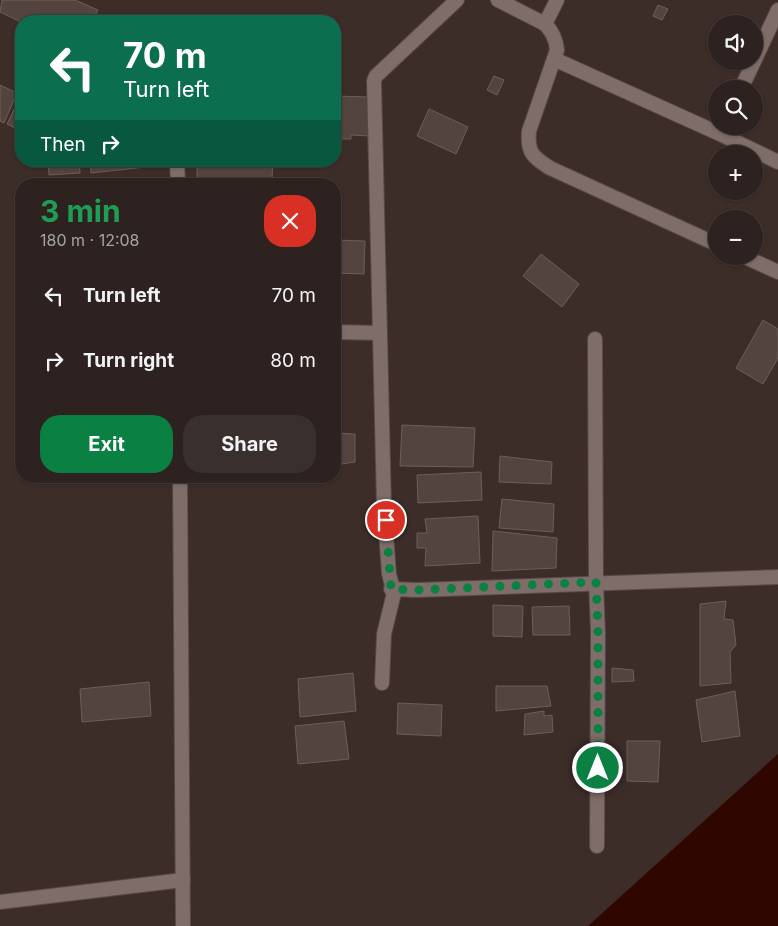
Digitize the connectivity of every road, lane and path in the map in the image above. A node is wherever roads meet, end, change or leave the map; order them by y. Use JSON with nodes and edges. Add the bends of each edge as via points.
{"nodes":[{"id":1,"x":457,"y":0,"type":"edge"},
{"id":2,"x":498,"y":0,"type":"edge"},
{"id":3,"x":557,"y":0,"type":"edge"},
{"id":4,"x":778,"y":10,"type":"edge"},
{"id":5,"x":545,"y":24,"type":"junction"},
{"id":6,"x":554,"y":59,"type":"junction"},
{"id":7,"x":745,"y":80,"type":"edge"},
{"id":8,"x":708,"y":124,"type":"edge"},
{"id":9,"x":731,"y":135,"type":"edge"},
{"id":10,"x":778,"y":162,"type":"edge"},
{"id":11,"x":708,"y":240,"type":"edge"},
{"id":12,"x":763,"y":265,"type":"edge"},
{"id":13,"x":778,"y":272,"type":"edge"},
{"id":14,"x":341,"y":332,"type":"edge"},
{"id":15,"x":380,"y":332,"type":"junction"},
{"id":16,"x":595,"y":339,"type":"dead end"},
{"id":17,"x":180,"y":483,"type":"edge"},
{"id":18,"x":778,"y":577,"type":"edge"},
{"id":19,"x":596,"y":582,"type":"junction"},
{"id":20,"x":391,"y":589,"type":"junction"},
{"id":21,"x":382,"y":683,"type":"dead end"},
{"id":22,"x":597,"y":846,"type":"dead end"},
{"id":23,"x":183,"y":880,"type":"junction"},
{"id":24,"x":0,"y":902,"type":"edge"},
{"id":25,"x":183,"y":926,"type":"edge"}],
"edges":[{"from":1,"to":15,"type":"street","via":[[374,81]]},
{"from":2,"to":5,"type":"street"},
{"from":3,"to":5,"type":"street"},
{"from":4,"to":7,"type":"street"},
{"from":5,"to":6,"type":"street","via":[[556,43]]},
{"from":6,"to":8,"type":"street"},
{"from":6,"to":11,"type":"street","via":[[529,131],[530,152],[550,168]]},
{"from":9,"to":10,"type":"street"},
{"from":12,"to":13,"type":"street"},
{"from":14,"to":15,"type":"street"},
{"from":15,"to":20,"type":"street","via":[[384,506]]},
{"from":16,"to":19,"type":"street"},
{"from":17,"to":23,"type":"street"},
{"from":18,"to":19,"type":"street"},
{"from":19,"to":20,"type":"street"},
{"from":19,"to":22,"type":"street"},
{"from":20,"to":21,"type":"street","via":[[394,593],[384,634]]},
{"from":23,"to":24,"type":"street"},
{"from":23,"to":25,"type":"street"}]}
